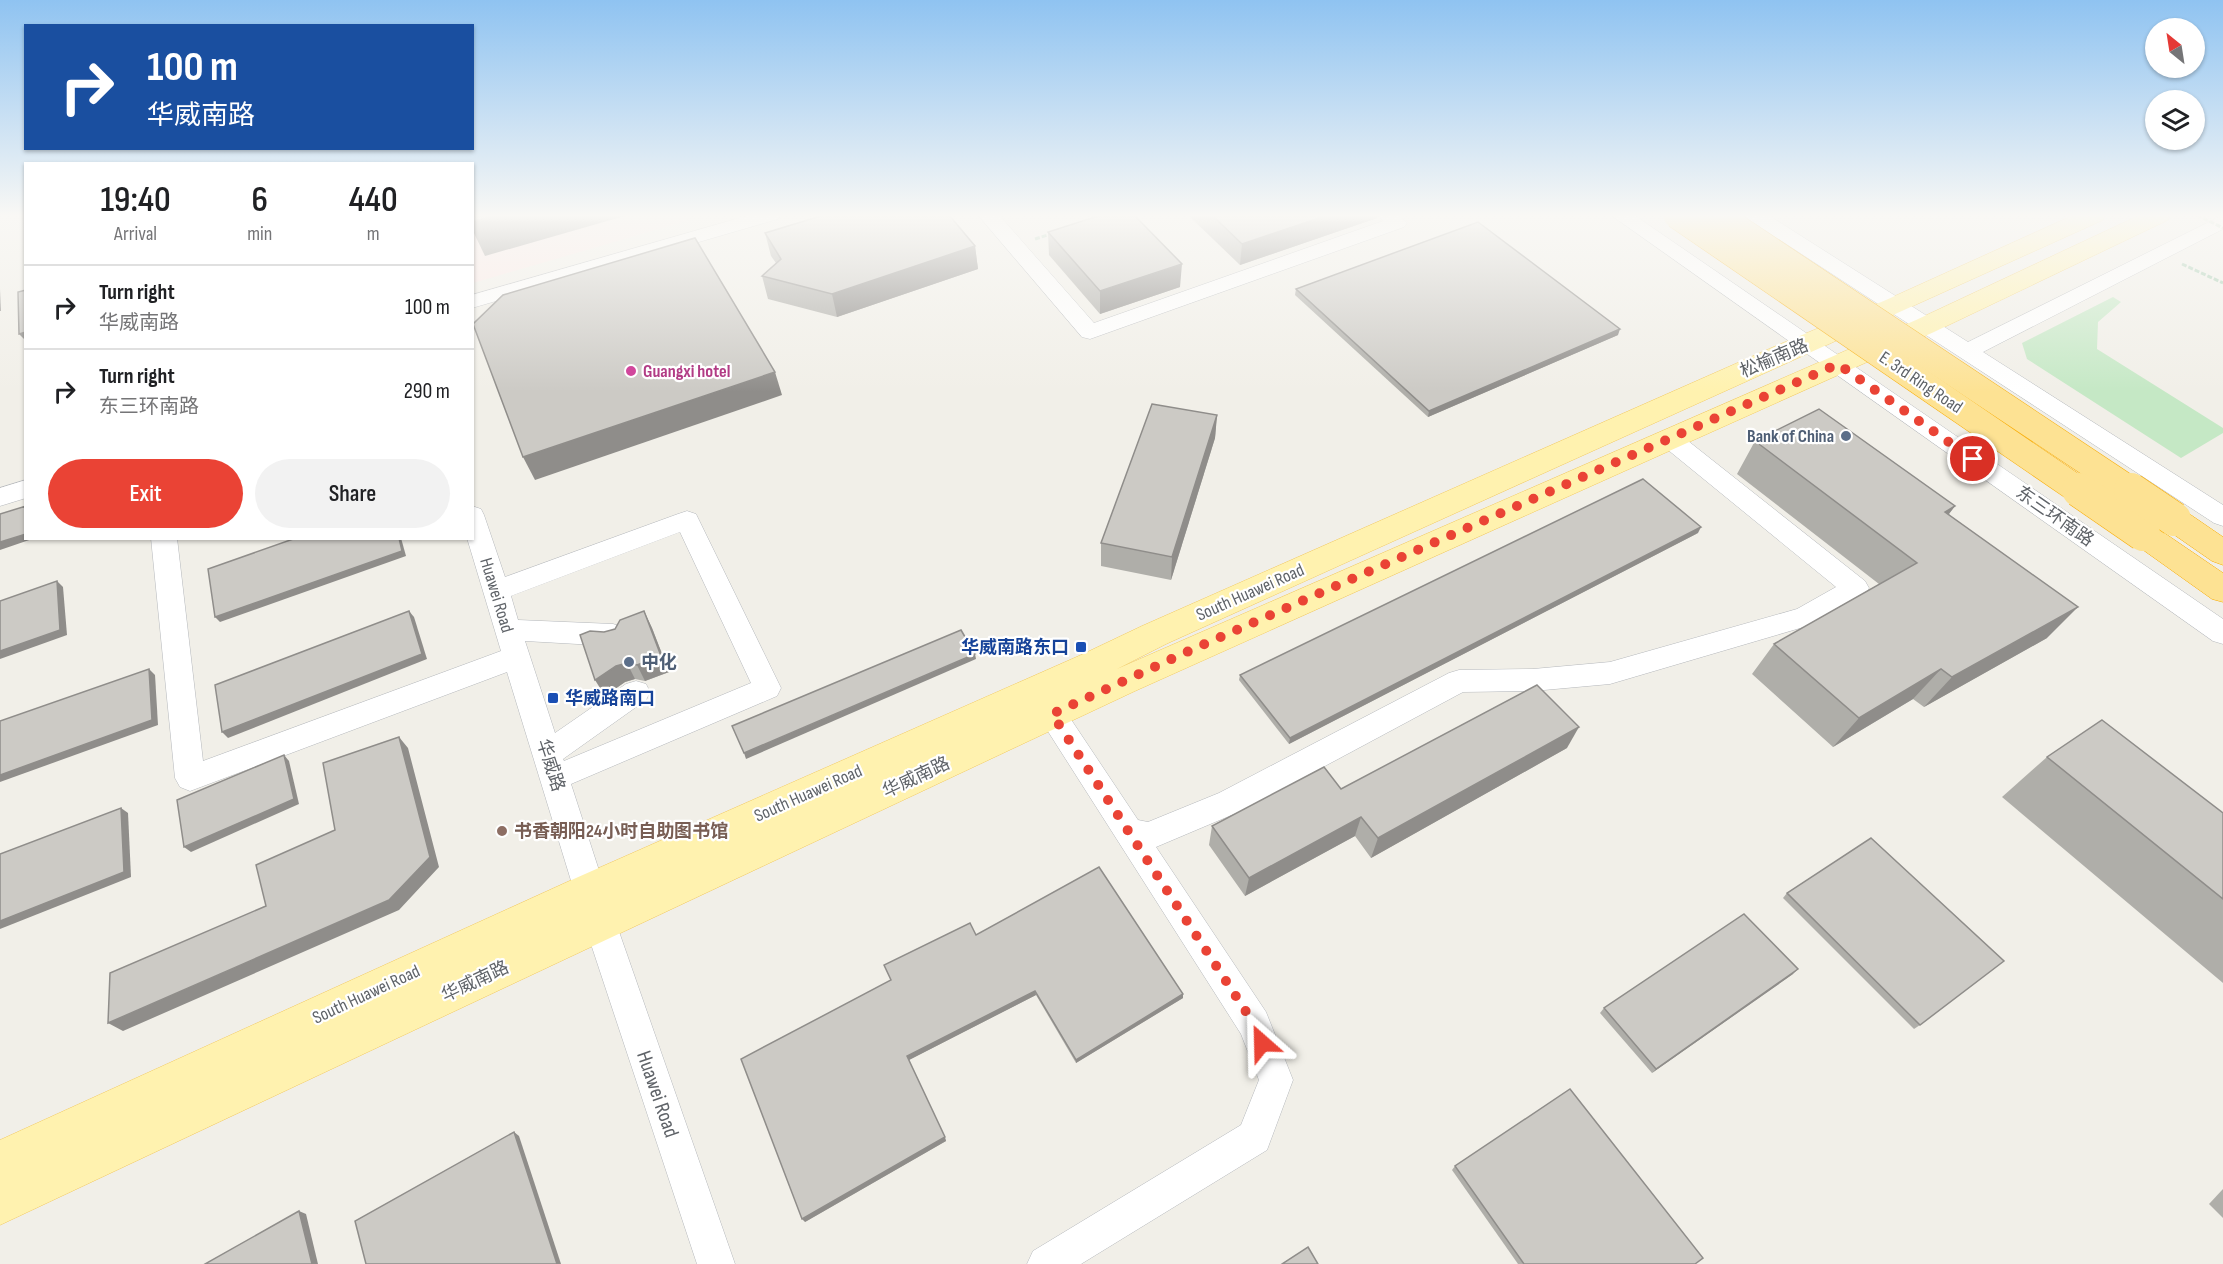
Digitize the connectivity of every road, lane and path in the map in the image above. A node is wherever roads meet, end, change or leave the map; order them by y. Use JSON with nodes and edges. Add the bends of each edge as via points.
{"nodes":[{"id":1,"x":568,"y":274,"type":"edge"},
{"id":2,"x":1039,"y":274,"type":"edge"},
{"id":3,"x":1253,"y":274,"type":"edge"},
{"id":4,"x":1709,"y":274,"type":"edge"},
{"id":5,"x":1763,"y":274,"type":"edge"},
{"id":6,"x":1806,"y":274,"type":"edge"},
{"id":7,"x":1846,"y":274,"type":"edge"},
{"id":8,"x":1965,"y":274,"type":"edge"},
{"id":9,"x":2035,"y":274,"type":"edge"},
{"id":10,"x":2120,"y":274,"type":"edge"},
{"id":11,"x":2203,"y":274,"type":"edge"},
{"id":12,"x":2223,"y":283,"type":"edge"},
{"id":13,"x":474,"y":301,"type":"edge"},
{"id":14,"x":1895,"y":306,"type":"junction"},
{"id":15,"x":1925,"y":326,"type":"junction"},
{"id":16,"x":1808,"y":343,"type":"junction"},
{"id":17,"x":1966,"y":352,"type":"junction"},
{"id":18,"x":1838,"y":364,"type":"junction"},
{"id":19,"x":1670,"y":439,"type":"junction"},
{"id":20,"x":24,"y":490,"type":"edge"},
{"id":21,"x":0,"y":497,"type":"edge"},
{"id":22,"x":1453,"y":500,"type":"joint"},
{"id":23,"x":2223,"y":516,"type":"edge"},
{"id":24,"x":474,"y":521,"type":"edge"},
{"id":25,"x":164,"y":540,"type":"edge"},
{"id":26,"x":2223,"y":553,"type":"edge"},
{"id":27,"x":2223,"y":590,"type":"edge"},
{"id":28,"x":496,"y":591,"type":"junction"},
{"id":29,"x":2223,"y":633,"type":"edge"},
{"id":30,"x":613,"y":635,"type":"edge"},
{"id":31,"x":513,"y":644,"type":"junction"},
{"id":32,"x":636,"y":692,"type":"dead end"},
{"id":33,"x":1052,"y":714,"type":"junction"},
{"id":34,"x":551,"y":766,"type":"junction"},
{"id":35,"x":1128,"y":831,"type":"junction"},
{"id":36,"x":595,"y":907,"type":"junction"},
{"id":37,"x":0,"y":1163,"type":"edge"},
{"id":38,"x":0,"y":1202,"type":"edge"},
{"id":39,"x":716,"y":1264,"type":"edge"},
{"id":40,"x":1046,"y":1264,"type":"edge"}],
"edges":[{"from":1,"to":13,"type":"street"},
{"from":2,"to":3,"type":"street","via":[[1090,332]]},
{"from":4,"to":16,"type":"street","name":"东三环南路"},
{"from":5,"to":27,"type":"highway","name":"E. 3rd Ring Road","bridge":true},
{"from":6,"to":26,"type":"highway","name":"E. 3rd Ring Road","bridge":true},
{"from":7,"to":14,"type":"street"},
{"from":8,"to":14,"type":"main road","name":"松榆南路"},
{"from":9,"to":15,"type":"main road","name":"华威南路"},
{"from":10,"to":17,"type":"street"},
{"from":11,"to":12,"type":"path"},
{"from":14,"to":15,"type":"street"},
{"from":14,"to":16,"type":"main road","name":"松榆南路"},
{"from":15,"to":17,"type":"street"},
{"from":15,"to":18,"type":"main road","name":"华威南路"},
{"from":16,"to":18,"type":"street","name":"东三环南路"},
{"from":16,"to":22,"type":"main road","name":"松榆南路"},
{"from":17,"to":23,"type":"street"},
{"from":18,"to":19,"type":"main road","name":"华威南路"},
{"from":18,"to":29,"type":"street","name":"东三环南路"},
{"from":19,"to":33,"type":"main road","name":"华威南路"},
{"from":19,"to":35,"type":"street","via":[[1856,588],[1805,617],[1610,673],[1459,681],[1230,802],[1149,836]]},
{"from":20,"to":21,"type":"street"},
{"from":22,"to":36,"type":"main road","name":"South Huawei Road"},
{"from":24,"to":28,"type":"street","name":"Huawei Road"},
{"from":25,"to":31,"type":"street","via":[[190,778]]},
{"from":28,"to":31,"type":"street","name":"Huawei Road"},
{"from":28,"to":34,"type":"street","via":[[687,520],[767,688]]},
{"from":30,"to":31,"type":"street"},
{"from":31,"to":34,"type":"street","name":"华威路"},
{"from":32,"to":34,"type":"street"},
{"from":33,"to":35,"type":"street"},
{"from":33,"to":36,"type":"main road","name":"华威南路"},
{"from":34,"to":36,"type":"street","name":"华威路"},
{"from":35,"to":40,"type":"street","via":[[1254,1024],[1276,1080],[1254,1137]]},
{"from":36,"to":37,"type":"main road","name":"South Huawei Road"},
{"from":36,"to":38,"type":"main road","name":"华威南路"},
{"from":36,"to":39,"type":"street","name":"Huawei Road"}]}
